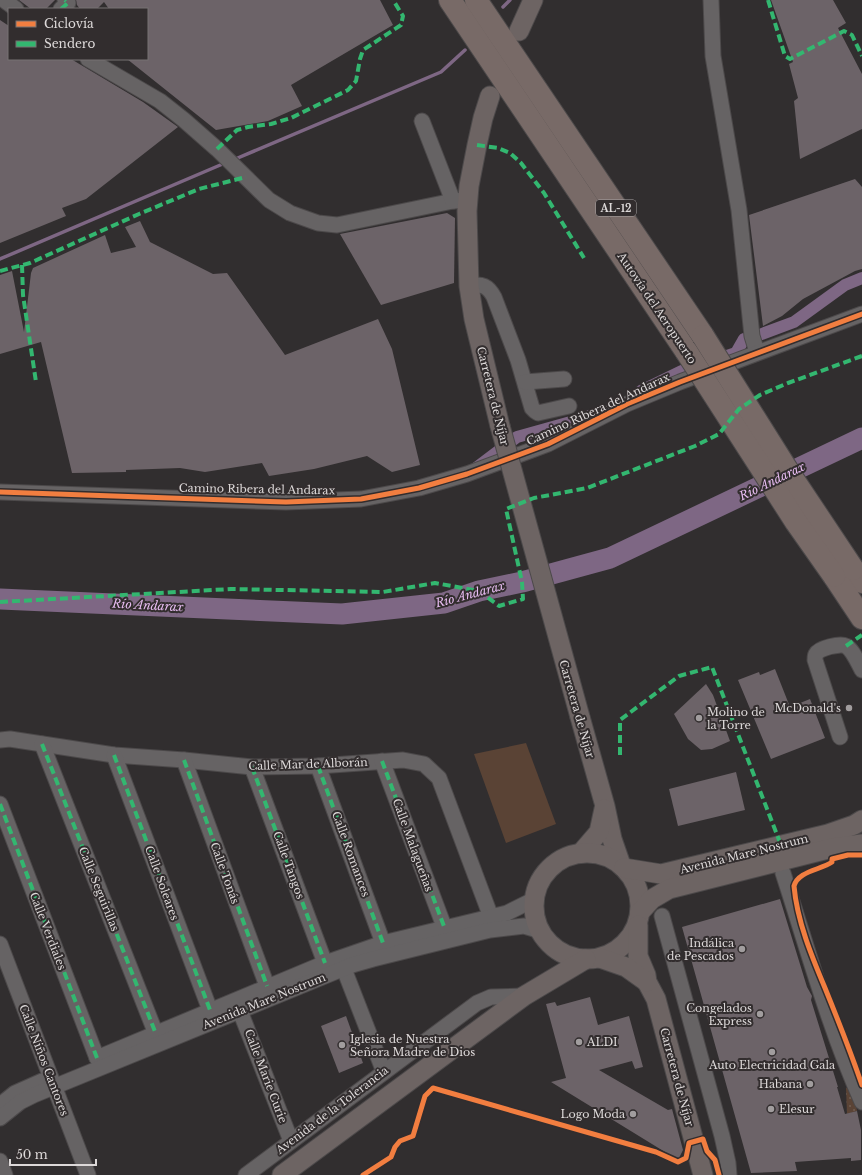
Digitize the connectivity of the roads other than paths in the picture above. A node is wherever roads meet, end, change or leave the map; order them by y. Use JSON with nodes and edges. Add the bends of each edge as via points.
{"nodes":[{"id":1,"x":4,"y":0,"type":"edge"},
{"id":2,"x":66,"y":0,"type":"edge"},
{"id":3,"x":450,"y":0,"type":"edge"},
{"id":4,"x":476,"y":0,"type":"edge"},
{"id":5,"x":533,"y":0,"type":"edge"},
{"id":6,"x":710,"y":0,"type":"edge"},
{"id":7,"x":15,"y":8,"type":"edge"},
{"id":8,"x":62,"y":8,"type":"edge"},
{"id":9,"x":519,"y":31,"type":"dead end"},
{"id":10,"x":90,"y":60,"type":"edge"},
{"id":11,"x":490,"y":96,"type":"dead end"},
{"id":12,"x":422,"y":120,"type":"dead end"},
{"id":13,"x":461,"y":200,"type":"junction"},
{"id":14,"x":469,"y":286,"type":"junction"},
{"id":15,"x":862,"y":314,"type":"edge"},
{"id":16,"x":757,"y":352,"type":"junction"},
{"id":17,"x":564,"y":379,"type":"dead end"},
{"id":18,"x":524,"y":382,"type":"junction"},
{"id":19,"x":569,"y":406,"type":"dead end"},
{"id":20,"x":0,"y":492,"type":"edge"},
{"id":21,"x":850,"y":576,"type":"edge"},
{"id":22,"x":862,"y":618,"type":"edge"},
{"id":23,"x":862,"y":670,"type":"edge"},
{"id":24,"x":840,"y":737,"type":"dead end"},
{"id":25,"x":0,"y":740,"type":"edge"},
{"id":26,"x":42,"y":744,"type":"junction"},
{"id":27,"x":114,"y":755,"type":"junction"},
{"id":28,"x":184,"y":760,"type":"junction"},
{"id":29,"x":382,"y":761,"type":"junction"},
{"id":30,"x":318,"y":766,"type":"junction"},
{"id":31,"x":252,"y":767,"type":"junction"},
{"id":32,"x":0,"y":804,"type":"edge"},
{"id":33,"x":605,"y":806,"type":"junction"},
{"id":34,"x":862,"y":820,"type":"edge"},
{"id":35,"x":862,"y":844,"type":"edge"},
{"id":36,"x":581,"y":853,"type":"junction"},
{"id":37,"x":623,"y":867,"type":"junction"},
{"id":38,"x":783,"y":872,"type":"dead end"},
{"id":39,"x":535,"y":899,"type":"junction"},
{"id":40,"x":662,"y":916,"type":"dead end"},
{"id":41,"x":490,"y":917,"type":"junction"},
{"id":42,"x":639,"y":917,"type":"junction"},
{"id":43,"x":445,"y":928,"type":"junction"},
{"id":44,"x":545,"y":937,"type":"junction"},
{"id":45,"x":383,"y":942,"type":"junction"},
{"id":46,"x":0,"y":944,"type":"edge"},
{"id":47,"x":593,"y":958,"type":"junction"},
{"id":48,"x":325,"y":963,"type":"junction"},
{"id":49,"x":344,"y":968,"type":"junction"},
{"id":50,"x":647,"y":982,"type":"junction"},
{"id":51,"x":266,"y":986,"type":"junction"},
{"id":52,"x":528,"y":993,"type":"junction"},
{"id":53,"x":210,"y":1010,"type":"junction"},
{"id":54,"x":240,"y":1011,"type":"junction"},
{"id":55,"x":156,"y":1034,"type":"junction"},
{"id":56,"x":97,"y":1058,"type":"junction"},
{"id":57,"x":384,"y":1072,"type":"junction"},
{"id":58,"x":52,"y":1082,"type":"junction"},
{"id":59,"x":862,"y":1102,"type":"edge"},
{"id":60,"x":0,"y":1105,"type":"edge"},
{"id":61,"x":0,"y":1118,"type":"edge"},
{"id":62,"x":291,"y":1140,"type":"junction"},
{"id":63,"x":698,"y":1154,"type":"junction"},
{"id":64,"x":0,"y":1161,"type":"edge"},
{"id":65,"x":290,"y":1172,"type":"edge"},
{"id":66,"x":5,"y":1175,"type":"edge"},
{"id":67,"x":88,"y":1175,"type":"edge"},
{"id":68,"x":246,"y":1175,"type":"edge"},
{"id":69,"x":689,"y":1175,"type":"edge"},
{"id":70,"x":703,"y":1175,"type":"edge"},
{"id":71,"x":729,"y":1175,"type":"edge"}],
"edges":[{"from":1,"to":7,"type":"street"},
{"from":2,"to":8,"type":"street","via":[[68,3]]},
{"from":3,"to":21,"type":"highway","name":"Autovía del Aeropuerto","number":"AL-12","bridge":true,"via":[[686,351],[796,522]]},
{"from":4,"to":21,"type":"highway","name":"Autovía del Aeropuerto","number":"AL-12","bridge":true,"via":[[703,336]]},
{"from":5,"to":9,"type":"main road"},
{"from":6,"to":16,"type":"street","via":[[713,56],[739,210],[752,336]]},
{"from":10,"to":13,"type":"street","via":[[160,101],[217,149],[268,200],[290,213],[337,225]]},
{"from":11,"to":13,"type":"main road","name":"Carretera de Níjar","via":[[481,125],[469,186]]},
{"from":12,"to":13,"type":"street"},
{"from":13,"to":14,"type":"main road","name":"Carretera de Níjar","via":[[467,211]]},
{"from":14,"to":18,"type":"street","via":[[484,285],[490,289],[503,316]]},
{"from":14,"to":33,"type":"main road","name":"Carretera de Níjar","bridge":true,"via":[[474,319],[500,426]]},
{"from":15,"to":16,"type":"street","name":"Camino Ribera del Andarax"},
{"from":16,"to":20,"type":"street","name":"Camino Ribera del Andarax","via":[[627,404],[548,444],[467,474],[419,488],[362,499],[286,502]]},
{"from":17,"to":18,"type":"street"},
{"from":18,"to":19,"type":"street","via":[[532,408],[538,413]]},
{"from":21,"to":22,"type":"highway","name":"Autovía del Aeropuerto","number":"AL-12"},
{"from":23,"to":24,"type":"street","via":[[846,646],[834,645],[816,654],[815,660]]},
{"from":25,"to":26,"type":"street","name":"Calle Mar de Alborán"},
{"from":26,"to":27,"type":"street","name":"Calle Mar de Alborán"},
{"from":26,"to":55,"type":"street","name":"Calle Seguirillas"},
{"from":27,"to":28,"type":"street","name":"Calle Mar de Alborán"},
{"from":27,"to":53,"type":"street","name":"Calle Soleares"},
{"from":28,"to":31,"type":"street","name":"Calle Mar de Alborán"},
{"from":28,"to":51,"type":"street","name":"Calle Tonás"},
{"from":29,"to":30,"type":"street","name":"Calle Mar de Alborán"},
{"from":29,"to":41,"type":"street","name":"Calle Mar de Alborán","via":[[403,760],[424,764],[439,778]]},
{"from":29,"to":43,"type":"street","name":"Calle Malagueñas"},
{"from":30,"to":31,"type":"street","name":"Calle Mar de Alborán"},
{"from":30,"to":45,"type":"street","name":"Calle Romances"},
{"from":31,"to":48,"type":"street","name":"Calle Tangos"},
{"from":32,"to":56,"type":"street","name":"Calle Verdiales"},
{"from":33,"to":36,"type":"main road","name":"Carretera de Níjar","via":[[599,832]]},
{"from":33,"to":37,"type":"main road","name":"Carretera de Níjar","via":[[612,839]]},
{"from":34,"to":37,"type":"main road","name":"Avenida Mare Nostrum","via":[[828,834],[661,874]]},
{"from":35,"to":42,"type":"main road","name":"Avenida Mare Nostrum","via":[[832,848],[669,889],[652,899]]},
{"from":36,"to":37,"type":"main road","via":[[609,858]]},
{"from":36,"to":39,"type":"main road","via":[[564,858],[550,868],[540,882]]},
{"from":37,"to":42,"type":"main road","via":[[634,881],[639,896]]},
{"from":38,"to":59,"type":"street","via":[[817,985]]},
{"from":39,"to":41,"type":"street","name":"Avenida Mare Nostrum","via":[[518,909]]},
{"from":39,"to":44,"type":"main road","via":[[535,915]]},
{"from":40,"to":71,"type":"street","via":[[722,1136]]},
{"from":41,"to":43,"type":"street","name":"Avenida Mare Nostrum"},
{"from":42,"to":47,"type":"main road","via":[[626,942],[616,950]]},
{"from":42,"to":50,"type":"main road","name":"Carretera de Níjar","via":[[637,953]]},
{"from":43,"to":45,"type":"street","name":"Avenida Mare Nostrum"},
{"from":44,"to":47,"type":"main road","via":[[560,951],[572,957]]},
{"from":44,"to":49,"type":"street","name":"Avenida Mare Nostrum","via":[[524,926],[490,930]]},
{"from":44,"to":52,"type":"main road","name":"Avenida de la Tolerancia","via":[[552,956],[548,970]]},
{"from":45,"to":48,"type":"street","name":"Avenida Mare Nostrum"},
{"from":46,"to":58,"type":"street","name":"Calle Niños Cantores"},
{"from":47,"to":50,"type":"main road","name":"Carretera de Níjar","via":[[626,967]]},
{"from":47,"to":52,"type":"main road","name":"Avenida de la Tolerancia"},
{"from":48,"to":51,"type":"street","name":"Avenida Mare Nostrum"},
{"from":49,"to":54,"type":"street","name":"Avenida Mare Nostrum"},
{"from":49,"to":57,"type":"street"},
{"from":50,"to":63,"type":"main road","name":"Carretera de Níjar","via":[[656,999]]},
{"from":51,"to":53,"type":"street","name":"Avenida Mare Nostrum"},
{"from":52,"to":57,"type":"street","name":"Avenida de la Tolerancia","via":[[491,996],[477,1003]]},
{"from":52,"to":65,"type":"main road","name":"Avenida de la Tolerancia"},
{"from":53,"to":55,"type":"street","name":"Avenida Mare Nostrum"},
{"from":54,"to":58,"type":"street","name":"Avenida Mare Nostrum"},
{"from":54,"to":62,"type":"street","name":"Calle Marie Curie"},
{"from":55,"to":56,"type":"street","name":"Avenida Mare Nostrum"},
{"from":56,"to":58,"type":"street","name":"Avenida Mare Nostrum"},
{"from":57,"to":62,"type":"street","name":"Avenida de la Tolerancia"},
{"from":58,"to":60,"type":"street","name":"Avenida Mare Nostrum","via":[[15,1093]]},
{"from":58,"to":61,"type":"street","name":"Avenida Mare Nostrum"},
{"from":58,"to":67,"type":"street","name":"Calle Niños Cantores"},
{"from":62,"to":68,"type":"street","name":"Avenida de la Tolerancia"},
{"from":63,"to":69,"type":"main road"},
{"from":63,"to":70,"type":"main road","name":"Carretera de Níjar"},
{"from":64,"to":66,"type":"street"}]}
